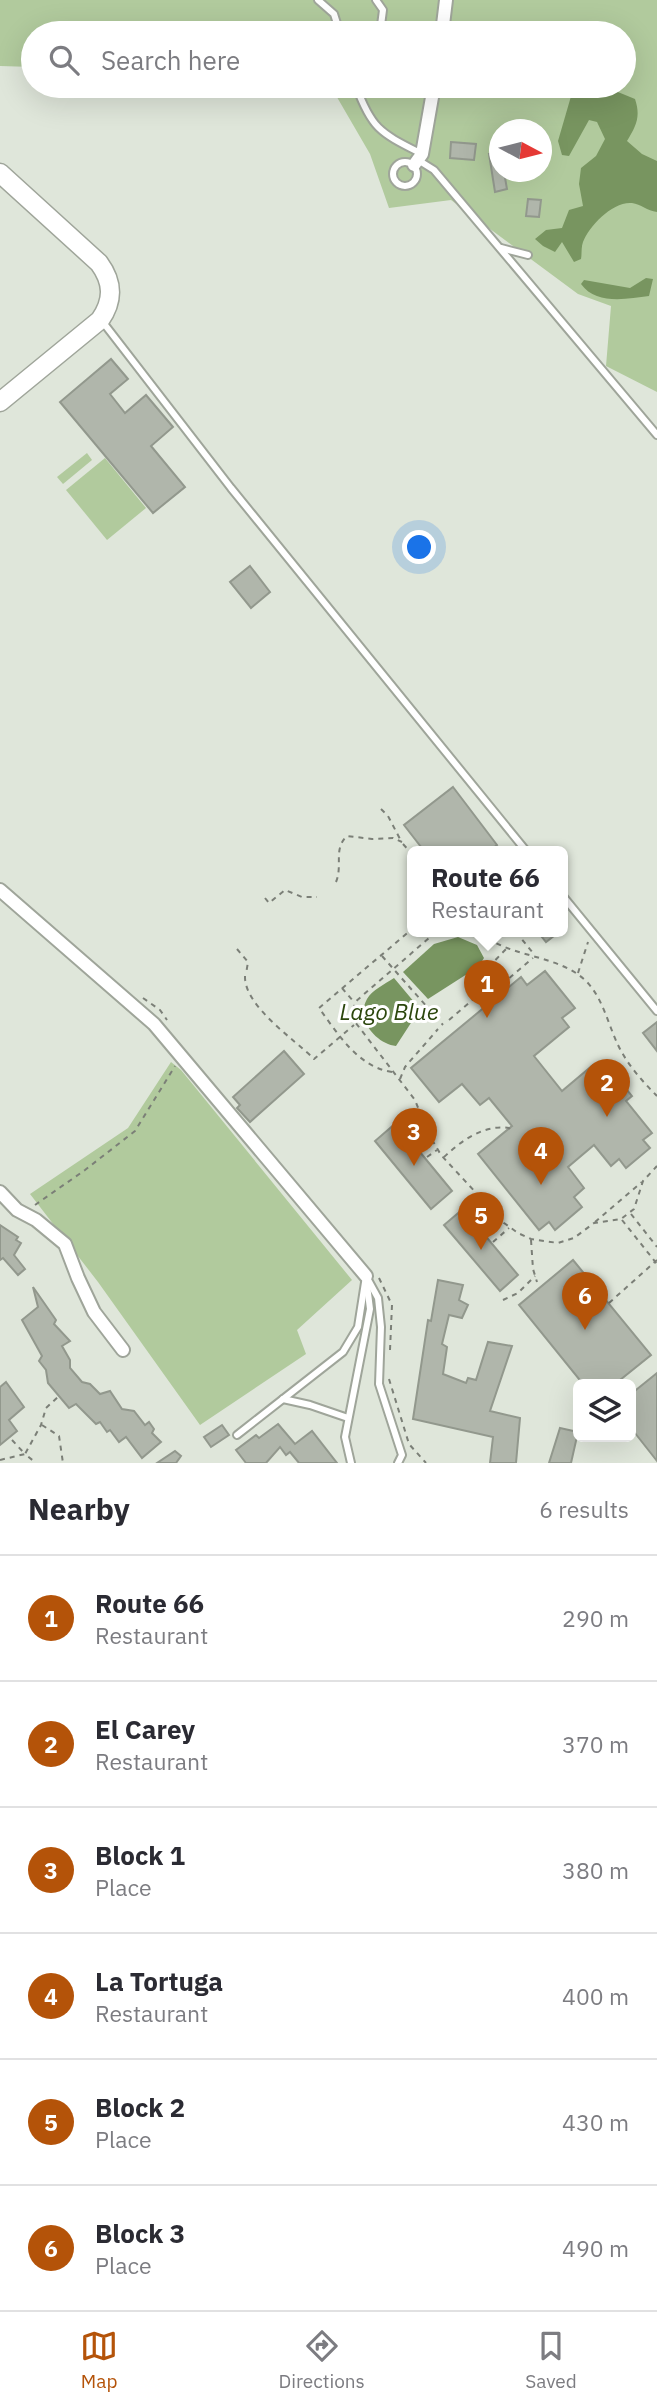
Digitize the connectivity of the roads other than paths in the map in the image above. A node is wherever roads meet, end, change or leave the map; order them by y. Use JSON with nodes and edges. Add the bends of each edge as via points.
{"nodes":[{"id":1,"x":318,"y":0,"type":"edge"},
{"id":2,"x":376,"y":0,"type":"edge"},
{"id":3,"x":446,"y":0,"type":"edge"},
{"id":4,"x":336,"y":21,"type":"edge"},
{"id":5,"x":382,"y":21,"type":"edge"},
{"id":6,"x":443,"y":21,"type":"edge"},
{"id":7,"x":362,"y":98,"type":"edge"},
{"id":8,"x":431,"y":98,"type":"edge"},
{"id":9,"x":418,"y":160,"type":"junction"},
{"id":10,"x":0,"y":173,"type":"edge"},
{"id":11,"x":499,"y":248,"type":"junction"},
{"id":12,"x":527,"y":255,"type":"dead end"},
{"id":13,"x":100,"y":320,"type":"junction"},
{"id":14,"x":0,"y":402,"type":"edge"},
{"id":15,"x":657,"y":435,"type":"edge"},
{"id":16,"x":522,"y":846,"type":"edge"},
{"id":17,"x":0,"y":890,"type":"edge"},
{"id":18,"x":568,"y":902,"type":"edge"},
{"id":19,"x":657,"y":1011,"type":"edge"},
{"id":20,"x":0,"y":1192,"type":"edge"},
{"id":21,"x":366,"y":1276,"type":"junction"},
{"id":22,"x":123,"y":1349,"type":"dead end"},
{"id":23,"x":283,"y":1399,"type":"junction"},
{"id":24,"x":348,"y":1418,"type":"junction"},
{"id":25,"x":237,"y":1434,"type":"dead end"},
{"id":26,"x":351,"y":1463,"type":"edge"},
{"id":27,"x":398,"y":1463,"type":"edge"}],
"edges":[{"from":1,"to":4,"type":"lane"},
{"from":2,"to":5,"type":"lane","via":[[383,10]]},
{"from":3,"to":6,"type":"street"},
{"from":7,"to":9,"type":"lane","via":[[374,125]]},
{"from":8,"to":9,"type":"street"},
{"from":9,"to":9,"type":"lane","via":[[399,163],[392,172],[394,180],[400,185],[412,184]]},
{"from":9,"to":11,"type":"lane","via":[[434,170]]},
{"from":10,"to":13,"type":"street","via":[[106,273],[110,302]]},
{"from":11,"to":12,"type":"lane"},
{"from":11,"to":15,"type":"lane"},
{"from":13,"to":14,"type":"street"},
{"from":13,"to":16,"type":"lane"},
{"from":17,"to":21,"type":"street","via":[[154,1024]]},
{"from":18,"to":19,"type":"lane"},
{"from":20,"to":22,"type":"street","via":[[65,1244],[94,1312]]},
{"from":21,"to":23,"type":"lane","via":[[358,1327],[343,1352]]},
{"from":21,"to":24,"type":"lane","via":[[370,1309]]},
{"from":21,"to":27,"type":"lane","via":[[377,1298],[379,1384],[402,1455]]},
{"from":23,"to":24,"type":"lane"},
{"from":23,"to":25,"type":"lane"},
{"from":24,"to":26,"type":"lane","via":[[345,1437]]}]}
